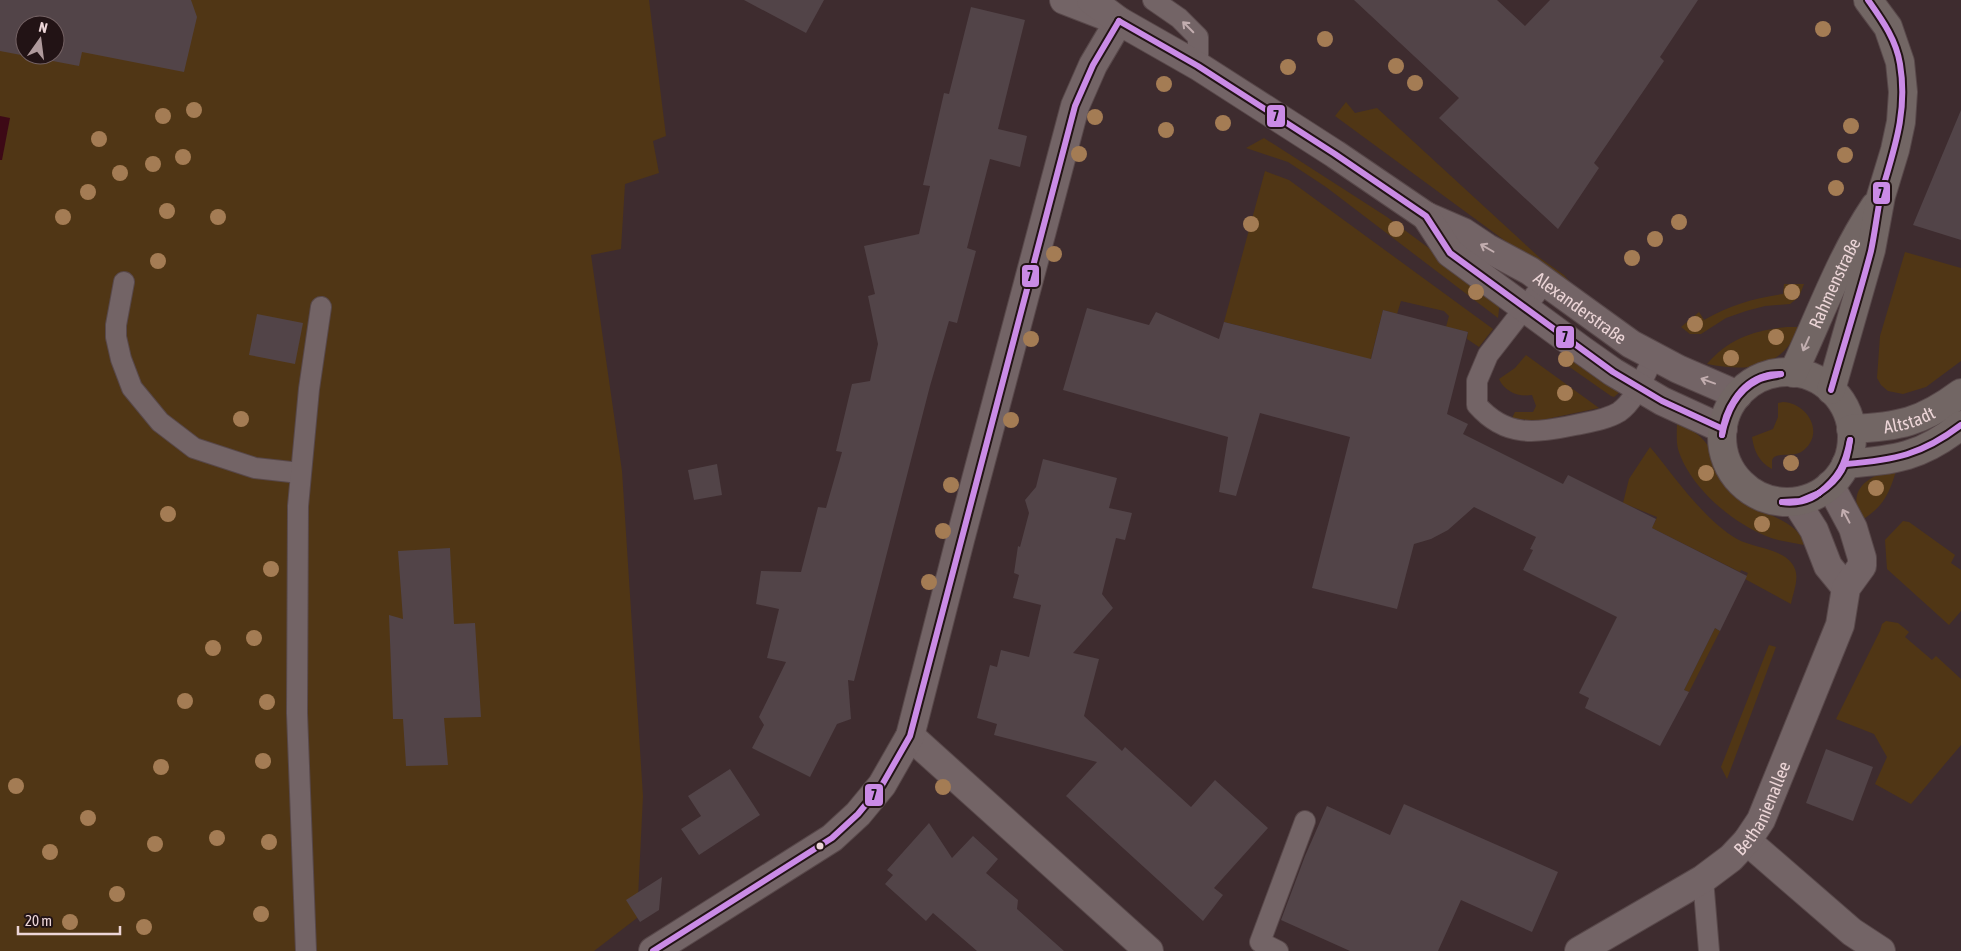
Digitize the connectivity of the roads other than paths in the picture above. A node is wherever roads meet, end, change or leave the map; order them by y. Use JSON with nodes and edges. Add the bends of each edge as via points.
{"nodes":[{"id":1,"x":1064,"y":0,"type":"edge"},
{"id":2,"x":1091,"y":0,"type":"edge"},
{"id":3,"x":1153,"y":0,"type":"edge"},
{"id":4,"x":1868,"y":0,"type":"edge"},
{"id":5,"x":1119,"y":21,"type":"junction"},
{"id":6,"x":1198,"y":66,"type":"junction"},
{"id":7,"x":1881,"y":196,"type":"junction"},
{"id":8,"x":1426,"y":216,"type":"junction"},
{"id":9,"x":124,"y":282,"type":"dead end"},
{"id":10,"x":1545,"y":282,"type":"junction"},
{"id":11,"x":1524,"y":306,"type":"junction"},
{"id":12,"x":321,"y":307,"type":"dead end"},
{"id":13,"x":1654,"y":357,"type":"junction"},
{"id":14,"x":1793,"y":373,"type":"junction"},
{"id":15,"x":1638,"y":387,"type":"junction"},
{"id":16,"x":1831,"y":390,"type":"junction"},
{"id":17,"x":1961,"y":394,"type":"edge"},
{"id":18,"x":1738,"y":395,"type":"junction"},
{"id":19,"x":1961,"y":425,"type":"edge"},
{"id":20,"x":1722,"y":428,"type":"junction"},
{"id":21,"x":1851,"y":429,"type":"junction"},
{"id":22,"x":1846,"y":464,"type":"junction"},
{"id":23,"x":300,"y":473,"type":"junction"},
{"id":24,"x":1830,"y":485,"type":"junction"},
{"id":25,"x":1796,"y":502,"type":"junction"},
{"id":26,"x":1846,"y":588,"type":"junction"},
{"id":27,"x":910,"y":736,"type":"junction"},
{"id":28,"x":1305,"y":821,"type":"dead end"},
{"id":29,"x":1747,"y":841,"type":"junction"},
{"id":30,"x":1703,"y":879,"type":"junction"},
{"id":31,"x":306,"y":951,"type":"edge"},
{"id":32,"x":653,"y":951,"type":"edge"},
{"id":33,"x":1149,"y":951,"type":"edge"},
{"id":34,"x":1278,"y":951,"type":"edge"},
{"id":35,"x":1579,"y":951,"type":"edge"},
{"id":36,"x":1709,"y":951,"type":"edge"},
{"id":37,"x":1881,"y":951,"type":"edge"}],
"edges":[{"from":1,"to":5,"type":"street","name":"Alexanderstraße"},
{"from":2,"to":5,"type":"street","name":"Alexanderstraße"},
{"from":6,"to":3,"type":"lane","one_way":true,"via":[[1198,37],[1179,18]]},
{"from":4,"to":7,"type":"main road","name":"Rahmenstraße","via":[[1888,27],[1902,76],[1901,122]]},
{"from":5,"to":6,"type":"street","name":"Alexanderstraße"},
{"from":5,"to":27,"type":"street","via":[[1089,73],[1075,106]]},
{"from":6,"to":8,"type":"street","name":"Alexanderstraße"},
{"from":7,"to":14,"type":"main road","name":"Rahmenstraße","one_way":true,"via":[[1838,268]]},
{"from":7,"to":16,"type":"main road","name":"Rahmenstraße","via":[[1872,250]]},
{"from":10,"to":8,"type":"street","name":"Alexanderstraße","one_way":true,"via":[[1464,232]]},
{"from":8,"to":11,"type":"street","name":"Alexanderstraße","via":[[1450,253]]},
{"from":9,"to":23,"type":"lane","via":[[116,325],[121,359],[132,388],[160,422],[194,448],[255,468]]},
{"from":10,"to":11,"type":"lane"},
{"from":10,"to":13,"type":"street","name":"Alexanderstraße"},
{"from":11,"to":15,"type":"street","name":"Alexanderstraße"},
{"from":11,"to":15,"type":"lane","via":[[1488,355],[1477,381],[1477,405],[1499,425],[1539,432],[1594,422],[1620,411]]},
{"from":12,"to":23,"type":"lane"},
{"from":13,"to":15,"type":"lane"},
{"from":18,"to":13,"type":"street","name":"Alexanderstraße","one_way":true},
{"from":14,"to":16,"type":"main road","via":[[1817,380]]},
{"from":14,"to":18,"type":"main road","via":[[1763,377]]},
{"from":15,"to":20,"type":"street","name":"Alexanderstraße"},
{"from":16,"to":21,"type":"main road","via":[[1844,408]]},
{"from":17,"to":21,"type":"main road","name":"Altstadt","via":[[1909,423]]},
{"from":18,"to":20,"type":"main road"},
{"from":19,"to":22,"type":"main road","name":"Altstadt","via":[[1944,439],[1918,452]]},
{"from":20,"to":25,"type":"main road","via":[[1726,461],[1737,479],[1764,498]]},
{"from":21,"to":22,"type":"main road"},
{"from":22,"to":24,"type":"main road"},
{"from":23,"to":31,"type":"lane","via":[[297,713]]},
{"from":24,"to":25,"type":"main road","via":[[1814,496]]},
{"from":26,"to":24,"type":"street","name":"Bethanienallee","one_way":true,"via":[[1862,566],[1862,558],[1853,528]]},
{"from":25,"to":26,"type":"street","via":[[1814,530],[1828,566]]},
{"from":26,"to":29,"type":"street","name":"Bethanienallee","via":[[1844,608],[1833,642],[1760,820]]},
{"from":27,"to":32,"type":"street","via":[[882,785],[832,838]]},
{"from":27,"to":33,"type":"street"},
{"from":28,"to":34,"type":"lane","via":[[1260,942]]},
{"from":29,"to":30,"type":"street","name":"Bethanienallee","via":[[1732,858]]},
{"from":29,"to":37,"type":"street","via":[[1852,932]]},
{"from":30,"to":35,"type":"street","name":"Bethanienallee"},
{"from":30,"to":36,"type":"lane"}]}
